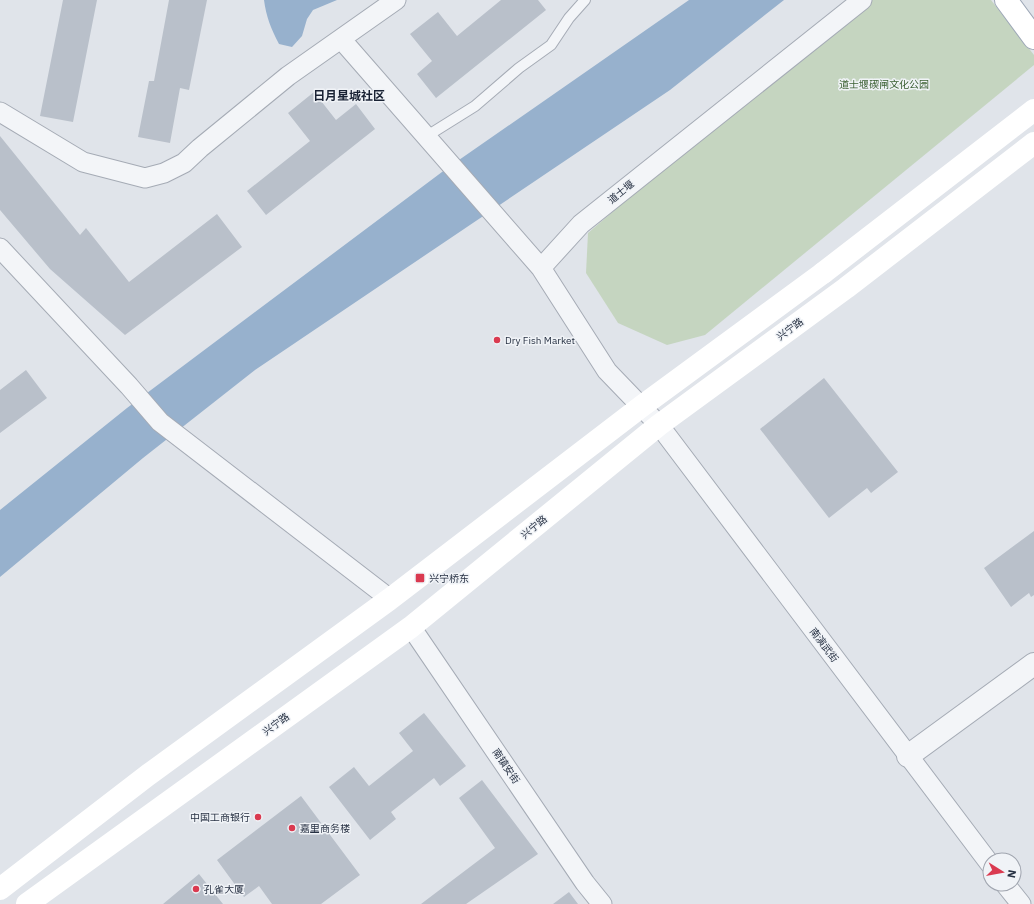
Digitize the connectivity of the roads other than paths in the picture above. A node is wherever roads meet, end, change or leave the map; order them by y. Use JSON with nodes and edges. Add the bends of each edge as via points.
{"nodes":[{"id":1,"x":396,"y":0,"type":"edge"},
{"id":2,"x":585,"y":0,"type":"edge"},
{"id":3,"x":862,"y":0,"type":"edge"},
{"id":4,"x":1006,"y":0,"type":"edge"},
{"id":5,"x":341,"y":38,"type":"junction"},
{"id":6,"x":1034,"y":38,"type":"edge"},
{"id":7,"x":1034,"y":110,"type":"edge"},
{"id":8,"x":0,"y":112,"type":"edge"},
{"id":9,"x":427,"y":136,"type":"junction"},
{"id":10,"x":1034,"y":143,"type":"edge"},
{"id":11,"x":0,"y":248,"type":"edge"},
{"id":12,"x":541,"y":268,"type":"junction"},
{"id":13,"x":642,"y":406,"type":"junction"},
{"id":14,"x":659,"y":425,"type":"junction"},
{"id":15,"x":390,"y":599,"type":"junction"},
{"id":16,"x":411,"y":627,"type":"junction"},
{"id":17,"x":1034,"y":664,"type":"edge"},
{"id":18,"x":908,"y":756,"type":"junction"},
{"id":19,"x":982,"y":853,"type":"edge"},
{"id":20,"x":0,"y":889,"type":"edge"},
{"id":21,"x":1012,"y":892,"type":"edge"},
{"id":22,"x":27,"y":904,"type":"edge"},
{"id":23,"x":602,"y":904,"type":"edge"},
{"id":24,"x":1021,"y":904,"type":"edge"}],
"edges":[{"from":1,"to":5,"type":"street"},
{"from":2,"to":9,"type":"lane","via":[[551,45],[519,68],[475,106]]},
{"from":3,"to":12,"type":"street","name":"道士堰","via":[[581,224]]},
{"from":4,"to":6,"type":"main road"},
{"from":5,"to":8,"type":"street","via":[[288,76],[184,163],[164,173],[145,178],[83,162]]},
{"from":5,"to":9,"type":"street"},
{"from":7,"to":13,"type":"main road","bridge":true,"via":[[823,273]]},
{"from":9,"to":12,"type":"street"},
{"from":10,"to":14,"type":"main road","name":"兴宁路","via":[[846,288]]},
{"from":11,"to":15,"type":"street","via":[[130,386],[160,422]]},
{"from":12,"to":13,"type":"street","via":[[607,371]]},
{"from":13,"to":14,"type":"street"},
{"from":13,"to":15,"type":"main road"},
{"from":14,"to":16,"type":"main road","name":"兴宁路"},
{"from":14,"to":18,"type":"street","name":"南演武街"},
{"from":15,"to":20,"type":"main road","via":[[154,770]]},
{"from":16,"to":22,"type":"main road","name":"兴宁路"},
{"from":16,"to":23,"type":"street","name":"南镇安街"},
{"from":17,"to":18,"type":"street"},
{"from":18,"to":19,"type":"street","name":"南演武街"},
{"from":21,"to":24,"type":"street"}]}
